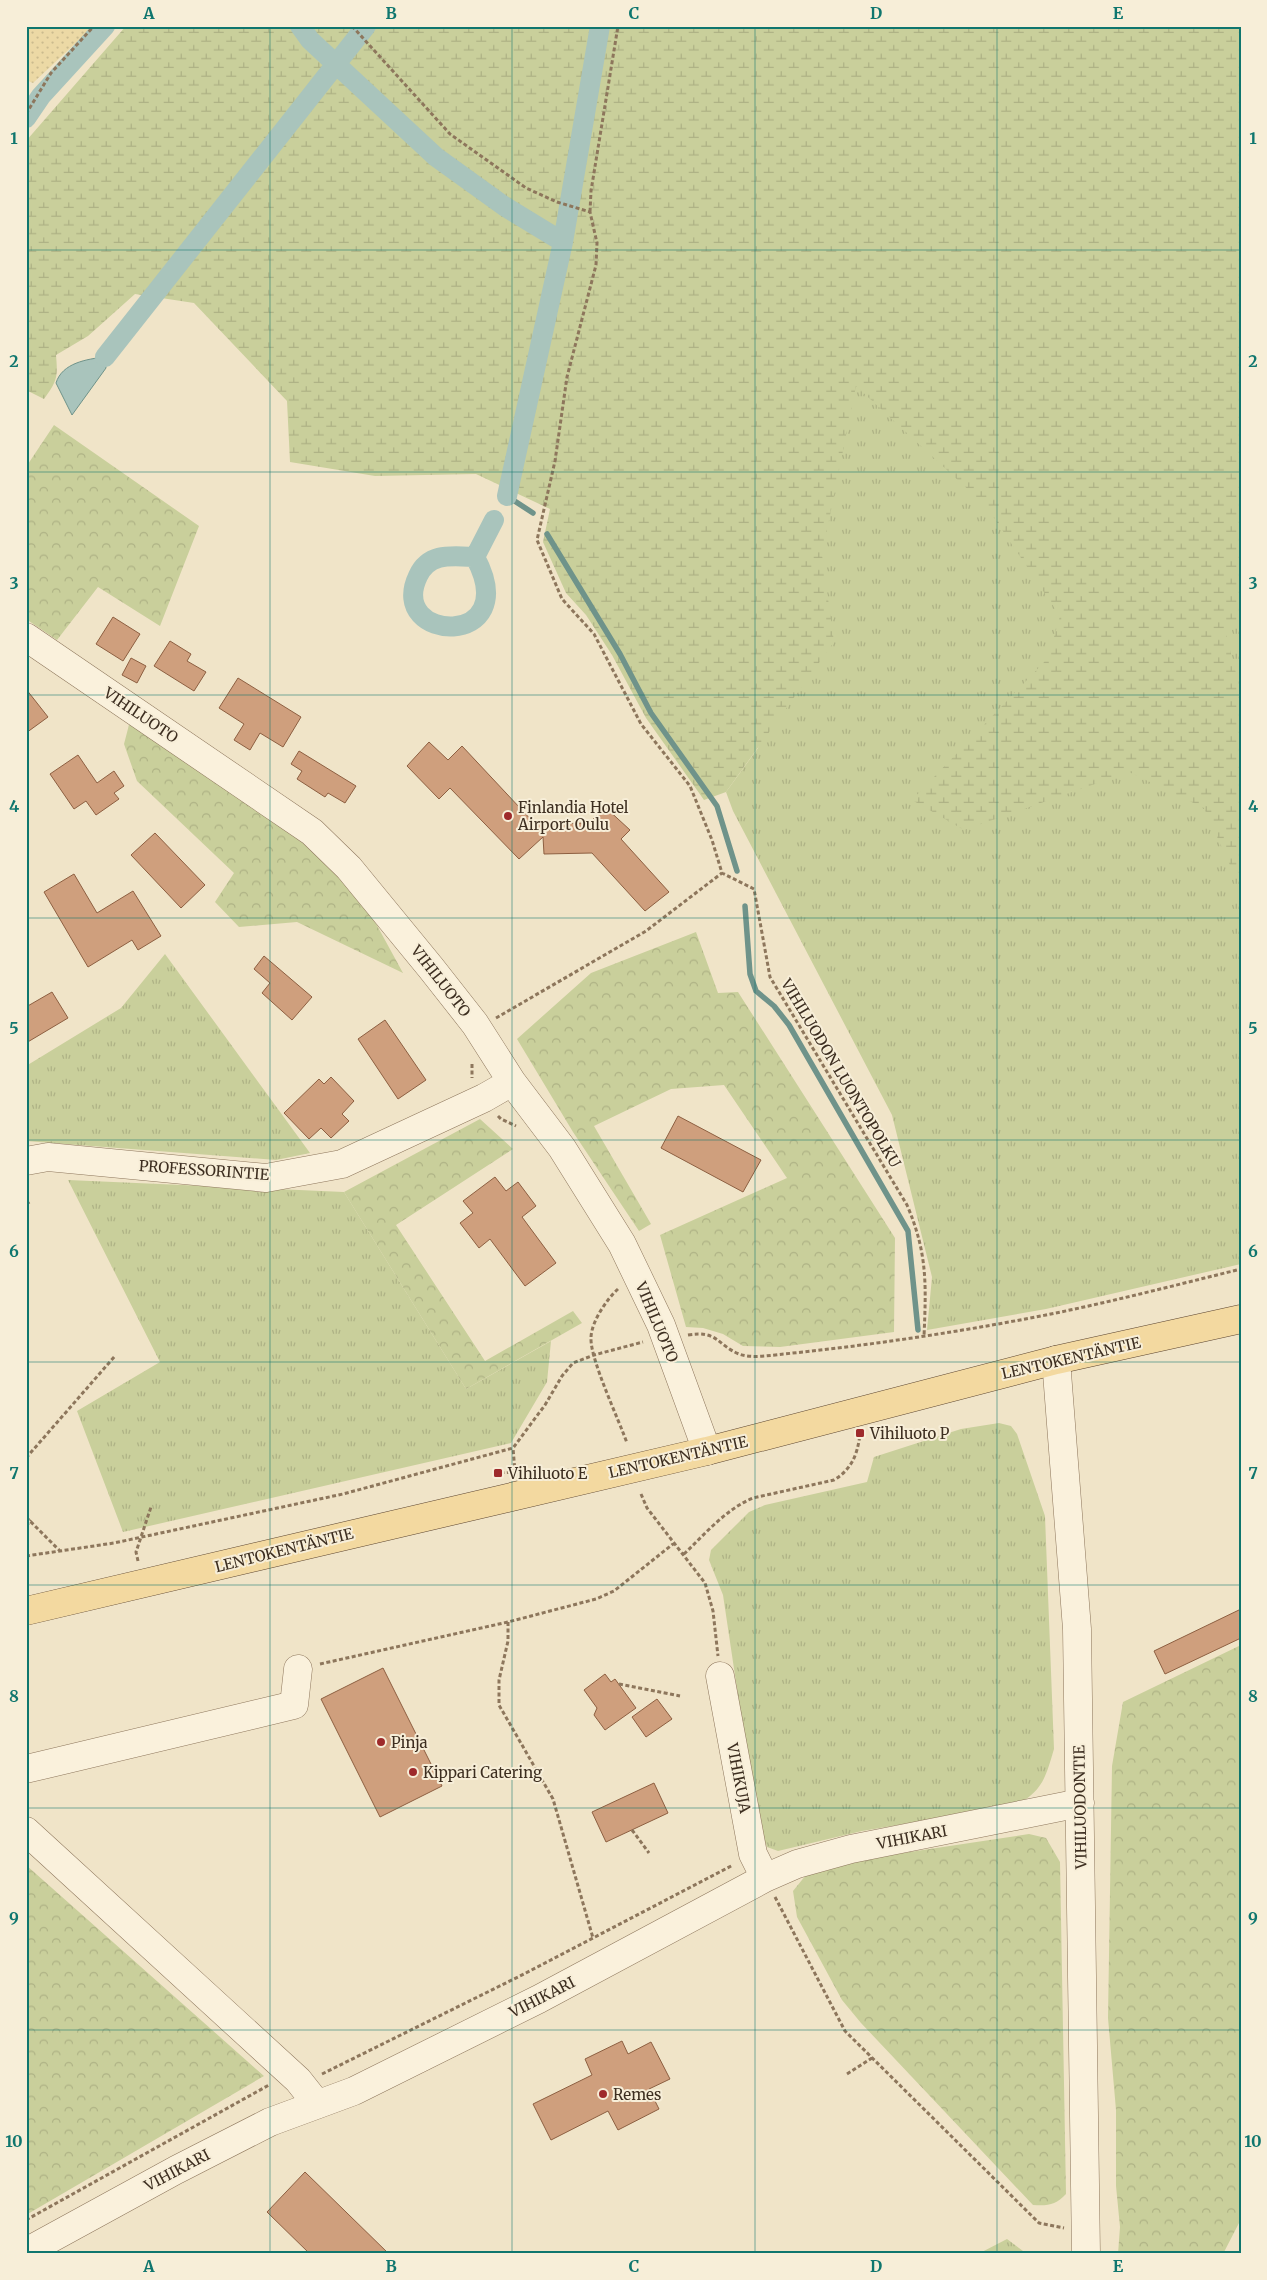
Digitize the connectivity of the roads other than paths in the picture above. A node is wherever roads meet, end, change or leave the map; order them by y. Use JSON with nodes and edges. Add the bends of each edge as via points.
{"nodes":[{"id":1,"x":26,"y":637,"type":"edge"},
{"id":2,"x":512,"y":1082,"type":"junction"},
{"id":3,"x":26,"y":1161,"type":"edge"},
{"id":4,"x":1241,"y":1319,"type":"edge"},
{"id":5,"x":1056,"y":1360,"type":"junction"},
{"id":6,"x":707,"y":1451,"type":"junction"},
{"id":7,"x":26,"y":1610,"type":"edge"},
{"id":8,"x":298,"y":1669,"type":"road end"},
{"id":9,"x":720,"y":1676,"type":"road end"},
{"id":10,"x":26,"y":1769,"type":"edge"},
{"id":11,"x":1080,"y":1804,"type":"junction"},
{"id":12,"x":26,"y":1831,"type":"edge"},
{"id":13,"x":759,"y":1866,"type":"junction"},
{"id":14,"x":317,"y":2104,"type":"junction"},
{"id":15,"x":1086,"y":2244,"type":"edge"},
{"id":16,"x":26,"y":2252,"type":"edge"}],
"edges":[{"from":1,"to":2,"type":"street","name":"VIHILUOTO","via":[[312,832],[349,868],[431,968],[475,1024]]},
{"from":2,"to":3,"type":"street","name":"PROFESSORINTIE","via":[[342,1164],[266,1178],[48,1157]]},
{"from":2,"to":6,"type":"street","name":"VIHILUOTO","via":[[562,1148],[622,1244],[661,1325]]},
{"from":4,"to":5,"type":"main road","name":"LENTOKENTÄNTIE"},
{"from":5,"to":6,"type":"main road","name":"LENTOKENTÄNTIE"},
{"from":5,"to":11,"type":"street","name":"VIHILUODONTIE","via":[[1077,1629]]},
{"from":6,"to":7,"type":"main road","name":"LENTOKENTÄNTIE"},
{"from":8,"to":10,"type":"street","via":[[294,1705]]},
{"from":9,"to":13,"type":"street","name":"VIHIKUJA"},
{"from":11,"to":13,"type":"street","name":"VIHIKARI","via":[[851,1849],[797,1864]]},
{"from":11,"to":15,"type":"street","name":"VIHILUODONTIE"},
{"from":12,"to":14,"type":"street","via":[[298,2080]]},
{"from":13,"to":14,"type":"street","name":"VIHIKARI","via":[[539,1999],[354,2091]]},
{"from":14,"to":16,"type":"street","name":"VIHIKARI","via":[[270,2122]]}]}
